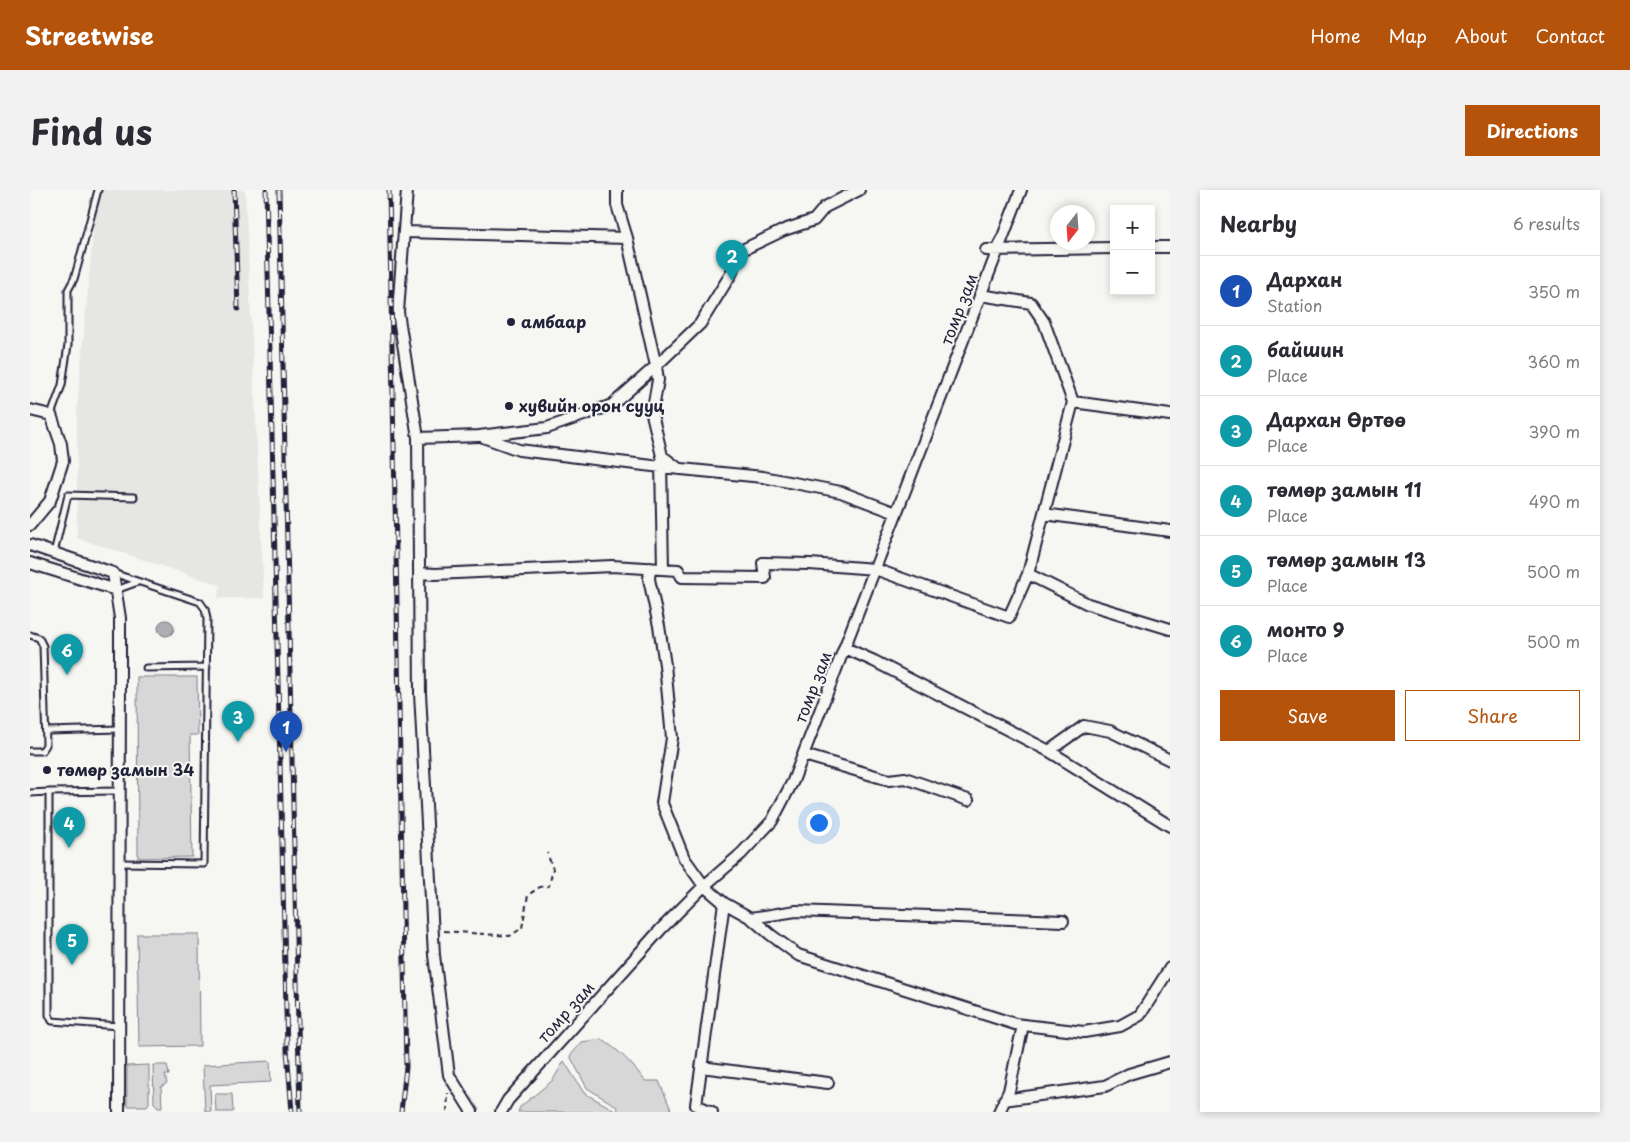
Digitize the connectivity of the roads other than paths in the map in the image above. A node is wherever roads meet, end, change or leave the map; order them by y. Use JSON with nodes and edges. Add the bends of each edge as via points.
{"nodes":[{"id":1,"x":98,"y":190,"type":"edge"},
{"id":2,"x":407,"y":190,"type":"edge"},
{"id":3,"x":617,"y":190,"type":"edge"},
{"id":4,"x":859,"y":190,"type":"edge"},
{"id":5,"x":1020,"y":190,"type":"edge"},
{"id":6,"x":405,"y":232,"type":"junction"},
{"id":7,"x":627,"y":238,"type":"junction"},
{"id":8,"x":1155,"y":247,"type":"edge"},
{"id":9,"x":1170,"y":247,"type":"edge"},
{"id":10,"x":1110,"y":248,"type":"edge"},
{"id":11,"x":998,"y":249,"type":"junction"},
{"id":12,"x":986,"y":250,"type":"dead end"},
{"id":13,"x":980,"y":294,"type":"junction"},
{"id":14,"x":656,"y":366,"type":"junction"},
{"id":15,"x":1073,"y":402,"type":"junction"},
{"id":16,"x":30,"y":410,"type":"edge"},
{"id":17,"x":51,"y":415,"type":"junction"},
{"id":18,"x":1170,"y":415,"type":"edge"},
{"id":19,"x":479,"y":436,"type":"junction"},
{"id":20,"x":418,"y":438,"type":"junction"},
{"id":21,"x":662,"y":456,"type":"junction"},
{"id":22,"x":661,"y":467,"type":"junction"},
{"id":23,"x":679,"y":469,"type":"junction"},
{"id":24,"x":134,"y":497,"type":"dead end"},
{"id":25,"x":896,"y":513,"type":"junction"},
{"id":26,"x":1044,"y":514,"type":"junction"},
{"id":27,"x":30,"y":525,"type":"edge"},
{"id":28,"x":1170,"y":531,"type":"edge"},
{"id":29,"x":30,"y":546,"type":"edge"},
{"id":30,"x":53,"y":553,"type":"junction"},
{"id":31,"x":30,"y":563,"type":"edge"},
{"id":32,"x":650,"y":568,"type":"junction"},
{"id":33,"x":663,"y":569,"type":"junction"},
{"id":34,"x":875,"y":569,"type":"junction"},
{"id":35,"x":113,"y":573,"type":"junction"},
{"id":36,"x":419,"y":573,"type":"junction"},
{"id":37,"x":1028,"y":574,"type":"junction"},
{"id":38,"x":139,"y":581,"type":"junction"},
{"id":39,"x":116,"y":590,"type":"junction"},
{"id":40,"x":1170,"y":629,"type":"edge"},
{"id":41,"x":30,"y":635,"type":"edge"},
{"id":42,"x":845,"y":648,"type":"junction"},
{"id":43,"x":207,"y":667,"type":"junction"},
{"id":44,"x":146,"y":668,"type":"dead end"},
{"id":45,"x":120,"y":729,"type":"junction"},
{"id":46,"x":46,"y":731,"type":"junction"},
{"id":47,"x":1049,"y":751,"type":"junction"},
{"id":48,"x":30,"y":752,"type":"edge"},
{"id":49,"x":804,"y":754,"type":"junction"},
{"id":50,"x":1170,"y":760,"type":"edge"},
{"id":51,"x":119,"y":791,"type":"junction"},
{"id":52,"x":49,"y":792,"type":"junction"},
{"id":53,"x":30,"y":793,"type":"edge"},
{"id":54,"x":968,"y":800,"type":"dead end"},
{"id":55,"x":1170,"y":826,"type":"edge"},
{"id":56,"x":119,"y":862,"type":"junction"},
{"id":57,"x":704,"y":886,"type":"junction"},
{"id":58,"x":724,"y":903,"type":"junction"},
{"id":59,"x":751,"y":918,"type":"junction"},
{"id":60,"x":1063,"y":922,"type":"dead end"},
{"id":61,"x":1170,"y":968,"type":"edge"},
{"id":62,"x":1023,"y":1025,"type":"junction"},
{"id":63,"x":119,"y":1026,"type":"junction"},
{"id":64,"x":1170,"y":1062,"type":"edge"},
{"id":65,"x":701,"y":1067,"type":"junction"},
{"id":66,"x":828,"y":1083,"type":"dead end"},
{"id":67,"x":1004,"y":1100,"type":"junction"},
{"id":68,"x":119,"y":1112,"type":"edge"},
{"id":69,"x":472,"y":1112,"type":"edge"},
{"id":70,"x":501,"y":1112,"type":"edge"},
{"id":71,"x":712,"y":1112,"type":"edge"},
{"id":72,"x":998,"y":1112,"type":"edge"}],
"edges":[{"from":1,"to":17,"type":"lane","via":[[68,290],[68,345],[62,385]]},
{"from":2,"to":6,"type":"street"},
{"from":3,"to":7,"type":"street","via":[[617,205]]},
{"from":4,"to":14,"type":"street","via":[[825,207],[814,220],[738,252],[731,274],[700,324]]},
{"from":5,"to":11,"type":"street","name":"томр зам"},
{"from":6,"to":7,"type":"street"},
{"from":6,"to":20,"type":"street","via":[[398,312]]},
{"from":7,"to":14,"type":"street"},
{"from":8,"to":9,"type":"street"},
{"from":10,"to":11,"type":"street"},
{"from":11,"to":12,"type":"street"},
{"from":11,"to":13,"type":"street","name":"томр зам"},
{"from":13,"to":15,"type":"street","via":[[1032,304],[1044,322]]},
{"from":13,"to":25,"type":"street","name":"томр зам"},
{"from":14,"to":19,"type":"street","via":[[612,405],[547,428]]},
{"from":14,"to":21,"type":"street","via":[[658,380],[652,414]]},
{"from":15,"to":18,"type":"street"},
{"from":15,"to":26,"type":"street"},
{"from":16,"to":17,"type":"street"},
{"from":17,"to":27,"type":"street","via":[[63,461],[50,501]]},
{"from":19,"to":20,"type":"street"},
{"from":19,"to":22,"type":"street","via":[[519,450]]},
{"from":20,"to":36,"type":"street"},
{"from":21,"to":22,"type":"street"},
{"from":21,"to":23,"type":"street"},
{"from":22,"to":23,"type":"street"},
{"from":22,"to":33,"type":"street"},
{"from":23,"to":25,"type":"street","via":[[763,477],[840,492]]},
{"from":24,"to":30,"type":"lane","via":[[68,495]]},
{"from":25,"to":34,"type":"street","name":"томр зам"},
{"from":26,"to":28,"type":"street"},
{"from":26,"to":37,"type":"street"},
{"from":29,"to":30,"type":"street"},
{"from":30,"to":35,"type":"street"},
{"from":31,"to":39,"type":"street"},
{"from":32,"to":33,"type":"street"},
{"from":32,"to":36,"type":"street","via":[[612,566]]},
{"from":32,"to":57,"type":"street","via":[[648,579],[665,665],[672,738],[662,803],[684,858]]},
{"from":33,"to":34,"type":"street","via":[[678,570],[682,577],[765,578],[764,563]]},
{"from":34,"to":37,"type":"street","via":[[1009,617]]},
{"from":34,"to":42,"type":"street","name":"томр зам"},
{"from":35,"to":38,"type":"lane"},
{"from":35,"to":39,"type":"street"},
{"from":36,"to":69,"type":"street","via":[[420,693],[433,936],[449,1075]]},
{"from":37,"to":40,"type":"street","via":[[1088,604]]},
{"from":38,"to":39,"type":"lane"},
{"from":38,"to":43,"type":"lane","via":[[200,602],[207,619]]},
{"from":39,"to":45,"type":"street","via":[[120,618]]},
{"from":41,"to":46,"type":"lane","via":[[39,638],[43,646]]},
{"from":42,"to":47,"type":"street"},
{"from":42,"to":49,"type":"street","name":"томр зам"},
{"from":43,"to":44,"type":"lane"},
{"from":43,"to":56,"type":"lane","via":[[204,864]]},
{"from":45,"to":46,"type":"lane"},
{"from":45,"to":51,"type":"street"},
{"from":46,"to":48,"type":"lane","via":[[46,745],[42,751]]},
{"from":47,"to":50,"type":"street","via":[[1084,726],[1110,731]]},
{"from":47,"to":55,"type":"street"},
{"from":49,"to":54,"type":"street","via":[[889,780],[905,778]]},
{"from":49,"to":57,"type":"street","name":"томр зам","via":[[772,821]]},
{"from":51,"to":52,"type":"lane"},
{"from":51,"to":56,"type":"street"},
{"from":52,"to":53,"type":"lane"},
{"from":52,"to":63,"type":"lane","via":[[48,1015],[52,1021]]},
{"from":56,"to":63,"type":"street"},
{"from":57,"to":58,"type":"street"},
{"from":57,"to":70,"type":"street","name":"томр зам","via":[[514,1092]]},
{"from":58,"to":59,"type":"street"},
{"from":58,"to":65,"type":"street"},
{"from":59,"to":60,"type":"street","via":[[796,911]]},
{"from":59,"to":62,"type":"street","via":[[798,955]]},
{"from":61,"to":62,"type":"street","via":[[1140,1014],[1120,1026],[1084,1032]]},
{"from":62,"to":67,"type":"street","via":[[1009,1091]]},
{"from":63,"to":68,"type":"street"},
{"from":64,"to":67,"type":"street","via":[[1128,1074],[1105,1086]]},
{"from":65,"to":66,"type":"street"},
{"from":65,"to":71,"type":"street","via":[[696,1105]]},
{"from":67,"to":72,"type":"street"}]}
